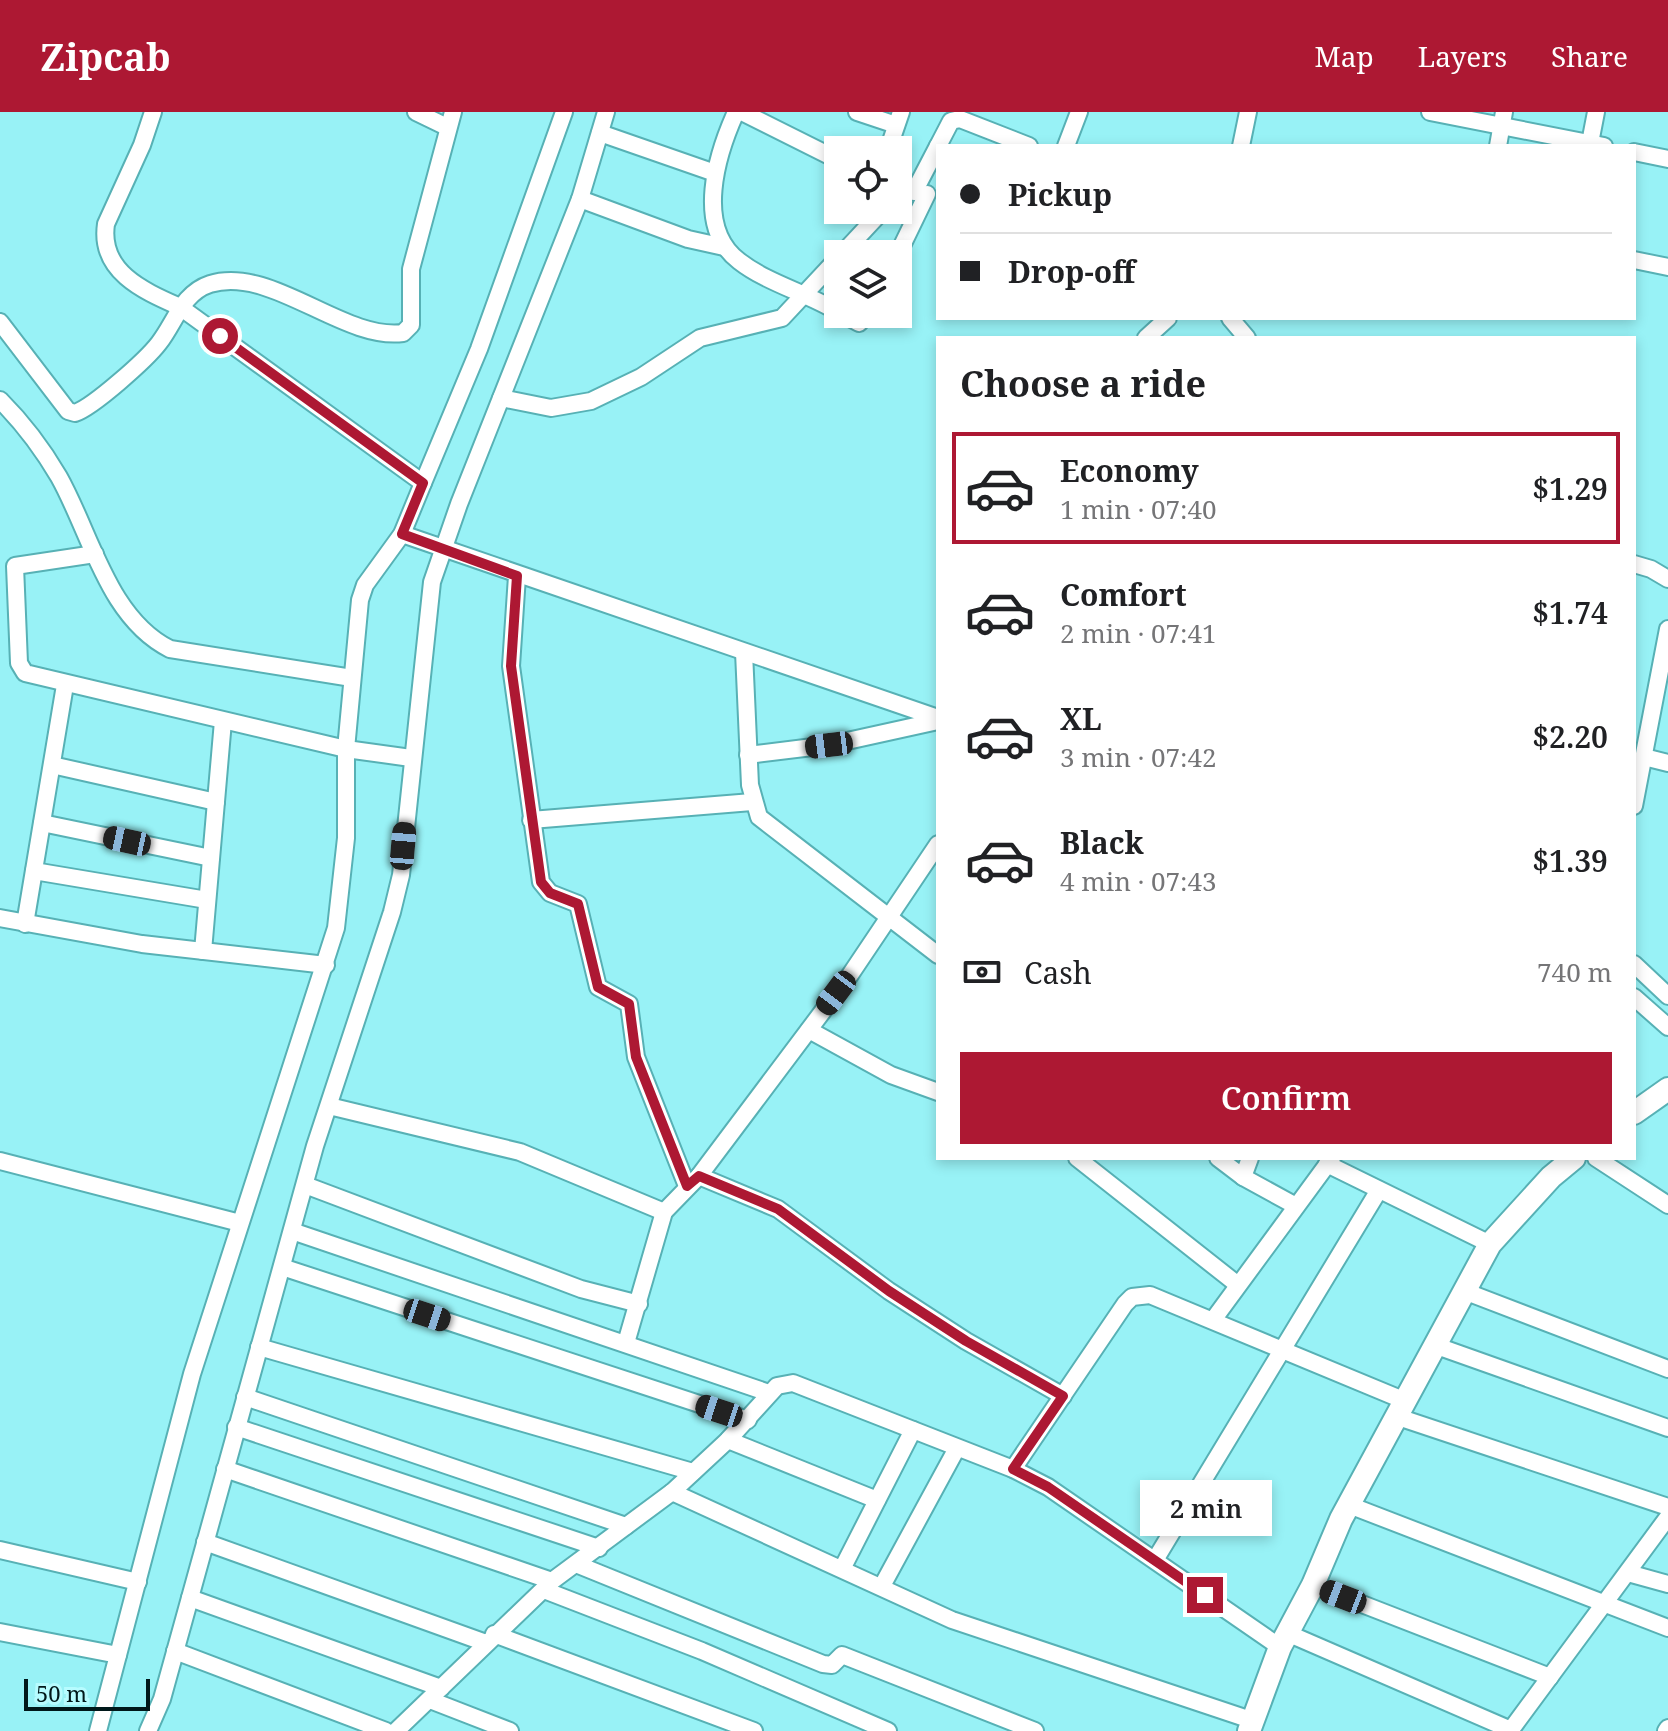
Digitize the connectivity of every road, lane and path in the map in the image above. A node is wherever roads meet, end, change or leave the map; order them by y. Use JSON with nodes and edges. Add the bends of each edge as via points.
{"nodes":[{"id":1,"x":153,"y":112,"type":"edge"},
{"id":2,"x":416,"y":112,"type":"edge"},
{"id":3,"x":564,"y":112,"type":"edge"},
{"id":4,"x":606,"y":112,"type":"edge"},
{"id":5,"x":739,"y":112,"type":"edge"},
{"id":6,"x":857,"y":112,"type":"edge"},
{"id":7,"x":1079,"y":112,"type":"edge"},
{"id":8,"x":1248,"y":112,"type":"edge"},
{"id":9,"x":1430,"y":112,"type":"edge"},
{"id":10,"x":1596,"y":112,"type":"edge"},
{"id":11,"x":899,"y":118,"type":"edge"},
{"id":12,"x":1503,"y":119,"type":"edge"},
{"id":13,"x":450,"y":120,"type":"edge"},
{"id":14,"x":600,"y":133,"type":"junction"},
{"id":15,"x":939,"y":144,"type":"edge"},
{"id":16,"x":1024,"y":144,"type":"edge"},
{"id":17,"x":1067,"y":144,"type":"edge"},
{"id":18,"x":1241,"y":144,"type":"edge"},
{"id":19,"x":1498,"y":144,"type":"edge"},
{"id":20,"x":1593,"y":144,"type":"edge"},
{"id":21,"x":1597,"y":144,"type":"edge"},
{"id":22,"x":936,"y":150,"type":"edge"},
{"id":23,"x":1636,"y":152,"type":"edge"},
{"id":24,"x":824,"y":153,"type":"edge"},
{"id":25,"x":1668,"y":159,"type":"edge"},
{"id":26,"x":715,"y":173,"type":"junction"},
{"id":27,"x":913,"y":193,"type":"edge"},
{"id":28,"x":580,"y":199,"type":"junction"},
{"id":29,"x":870,"y":224,"type":"edge"},
{"id":30,"x":855,"y":240,"type":"edge"},
{"id":31,"x":901,"y":240,"type":"edge"},
{"id":32,"x":724,"y":247,"type":"junction"},
{"id":33,"x":1636,"y":260,"type":"edge"},
{"id":34,"x":1668,"y":267,"type":"edge"},
{"id":35,"x":824,"y":273,"type":"edge"},
{"id":36,"x":806,"y":293,"type":"junction"},
{"id":37,"x":824,"y":304,"type":"edge"},
{"id":38,"x":180,"y":307,"type":"junction"},
{"id":39,"x":1232,"y":320,"type":"edge"},
{"id":40,"x":0,"y":322,"type":"edge"},
{"id":41,"x":1245,"y":336,"type":"edge"},
{"id":42,"x":501,"y":398,"type":"junction"},
{"id":43,"x":0,"y":400,"type":"edge"},
{"id":44,"x":423,"y":483,"type":"junction"},
{"id":45,"x":402,"y":534,"type":"junction"},
{"id":46,"x":443,"y":547,"type":"junction"},
{"id":47,"x":95,"y":554,"type":"junction"},
{"id":48,"x":1636,"y":564,"type":"edge"},
{"id":49,"x":1660,"y":568,"type":"edge"},
{"id":50,"x":517,"y":576,"type":"junction"},
{"id":51,"x":1668,"y":579,"type":"edge"},
{"id":52,"x":1668,"y":629,"type":"edge"},
{"id":53,"x":744,"y":652,"type":"junction"},
{"id":54,"x":352,"y":678,"type":"junction"},
{"id":55,"x":65,"y":685,"type":"junction"},
{"id":56,"x":936,"y":718,"type":"edge"},
{"id":57,"x":936,"y":719,"type":"edge"},
{"id":58,"x":223,"y":721,"type":"junction"},
{"id":59,"x":346,"y":749,"type":"junction"},
{"id":60,"x":748,"y":755,"type":"junction"},
{"id":61,"x":1644,"y":757,"type":"junction"},
{"id":62,"x":411,"y":758,"type":"junction"},
{"id":63,"x":1668,"y":763,"type":"edge"},
{"id":64,"x":52,"y":765,"type":"junction"},
{"id":65,"x":1636,"y":794,"type":"edge"},
{"id":66,"x":216,"y":802,"type":"junction"},
{"id":67,"x":752,"y":802,"type":"junction"},
{"id":68,"x":531,"y":820,"type":"junction"},
{"id":69,"x":42,"y":823,"type":"junction"},
{"id":70,"x":211,"y":858,"type":"junction"},
{"id":71,"x":931,"y":868,"type":"edge"},
{"id":72,"x":34,"y":871,"type":"junction"},
{"id":73,"x":207,"y":900,"type":"junction"},
{"id":74,"x":891,"y":917,"type":"junction"},
{"id":75,"x":0,"y":918,"type":"edge"},
{"id":76,"x":25,"y":924,"type":"junction"},
{"id":77,"x":203,"y":951,"type":"junction"},
{"id":78,"x":936,"y":953,"type":"edge"},
{"id":79,"x":326,"y":965,"type":"junction"},
{"id":80,"x":1636,"y":966,"type":"edge"},
{"id":81,"x":1668,"y":996,"type":"edge"},
{"id":82,"x":1636,"y":999,"type":"edge"},
{"id":83,"x":1668,"y":1027,"type":"edge"},
{"id":84,"x":809,"y":1030,"type":"junction"},
{"id":85,"x":936,"y":1091,"type":"edge"},
{"id":86,"x":1664,"y":1096,"type":"edge"},
{"id":87,"x":329,"y":1106,"type":"junction"},
{"id":88,"x":1636,"y":1112,"type":"edge"},
{"id":89,"x":1080,"y":1160,"type":"edge"},
{"id":90,"x":1221,"y":1160,"type":"edge"},
{"id":91,"x":1249,"y":1160,"type":"edge"},
{"id":92,"x":1572,"y":1160,"type":"edge"},
{"id":93,"x":1599,"y":1160,"type":"edge"},
{"id":94,"x":0,"y":1161,"type":"edge"},
{"id":95,"x":1330,"y":1161,"type":"edge"},
{"id":96,"x":1243,"y":1177,"type":"junction"},
{"id":97,"x":693,"y":1181,"type":"junction"},
{"id":98,"x":305,"y":1185,"type":"junction"},
{"id":99,"x":1379,"y":1190,"type":"junction"},
{"id":100,"x":1668,"y":1205,"type":"edge"},
{"id":101,"x":1296,"y":1206,"type":"junction"},
{"id":102,"x":664,"y":1212,"type":"junction"},
{"id":103,"x":240,"y":1223,"type":"junction"},
{"id":104,"x":292,"y":1231,"type":"junction"},
{"id":105,"x":1490,"y":1244,"type":"junction"},
{"id":106,"x":282,"y":1267,"type":"junction"},
{"id":107,"x":1238,"y":1285,"type":"junction"},
{"id":108,"x":1464,"y":1291,"type":"junction"},
{"id":109,"x":639,"y":1304,"type":"junction"},
{"id":110,"x":1213,"y":1320,"type":"junction"},
{"id":111,"x":626,"y":1343,"type":"junction"},
{"id":112,"x":1434,"y":1345,"type":"junction"},
{"id":113,"x":259,"y":1347,"type":"junction"},
{"id":114,"x":1282,"y":1349,"type":"junction"},
{"id":115,"x":1668,"y":1369,"type":"edge"},
{"id":116,"x":769,"y":1393,"type":"junction"},
{"id":117,"x":1063,"y":1396,"type":"junction"},
{"id":118,"x":245,"y":1397,"type":"junction"},
{"id":119,"x":1399,"y":1408,"type":"junction"},
{"id":120,"x":748,"y":1420,"type":"junction"},
{"id":121,"x":236,"y":1427,"type":"junction"},
{"id":122,"x":1668,"y":1428,"type":"edge"},
{"id":123,"x":913,"y":1430,"type":"junction"},
{"id":124,"x":728,"y":1440,"type":"junction"},
{"id":125,"x":957,"y":1448,"type":"junction"},
{"id":126,"x":225,"y":1469,"type":"junction"},
{"id":127,"x":1013,"y":1469,"type":"junction"},
{"id":128,"x":693,"y":1472,"type":"junction"},
{"id":129,"x":672,"y":1492,"type":"junction"},
{"id":130,"x":877,"y":1500,"type":"junction"},
{"id":131,"x":1349,"y":1505,"type":"junction"},
{"id":132,"x":1668,"y":1507,"type":"edge"},
{"id":133,"x":1668,"y":1517,"type":"edge"},
{"id":134,"x":626,"y":1526,"type":"junction"},
{"id":135,"x":205,"y":1542,"type":"junction"},
{"id":136,"x":599,"y":1548,"type":"junction"},
{"id":137,"x":0,"y":1550,"type":"edge"},
{"id":138,"x":1155,"y":1560,"type":"junction"},
{"id":139,"x":576,"y":1564,"type":"junction"},
{"id":140,"x":842,"y":1569,"type":"junction"},
{"id":141,"x":1628,"y":1573,"type":"junction"},
{"id":142,"x":138,"y":1582,"type":"junction"},
{"id":143,"x":1668,"y":1584,"type":"edge"},
{"id":144,"x":548,"y":1585,"type":"junction"},
{"id":145,"x":1313,"y":1585,"type":"junction"},
{"id":146,"x":882,"y":1586,"type":"junction"},
{"id":147,"x":190,"y":1598,"type":"junction"},
{"id":148,"x":1605,"y":1604,"type":"junction"},
{"id":149,"x":1668,"y":1628,"type":"edge"},
{"id":150,"x":0,"y":1632,"type":"edge"},
{"id":151,"x":490,"y":1638,"type":"junction"},
{"id":152,"x":1284,"y":1640,"type":"junction"},
{"id":153,"x":175,"y":1651,"type":"junction"},
{"id":154,"x":118,"y":1655,"type":"junction"},
{"id":155,"x":1550,"y":1677,"type":"junction"},
{"id":156,"x":436,"y":1694,"type":"junction"},
{"id":157,"x":1252,"y":1726,"type":"edge"},
{"id":158,"x":1511,"y":1730,"type":"edge"},
{"id":159,"x":98,"y":1731,"type":"edge"},
{"id":160,"x":148,"y":1731,"type":"edge"},
{"id":161,"x":386,"y":1731,"type":"edge"},
{"id":162,"x":396,"y":1731,"type":"edge"},
{"id":163,"x":510,"y":1731,"type":"edge"},
{"id":164,"x":754,"y":1731,"type":"edge"},
{"id":165,"x":888,"y":1731,"type":"edge"},
{"id":166,"x":1035,"y":1731,"type":"edge"}],
"edges":[{"from":1,"to":38,"type":"street","via":[[104,236],[122,274],[140,289]]},
{"from":2,"to":13,"type":"street"},
{"from":3,"to":44,"type":"street","via":[[479,349]]},
{"from":4,"to":14,"type":"street"},
{"from":5,"to":24,"type":"street"},
{"from":5,"to":26,"type":"street","via":[[724,138]]},
{"from":6,"to":11,"type":"street"},
{"from":7,"to":17,"type":"street"},
{"from":8,"to":18,"type":"street"},
{"from":9,"to":12,"type":"street"},
{"from":10,"to":21,"type":"street"},
{"from":12,"to":19,"type":"street"},
{"from":12,"to":20,"type":"street"},
{"from":13,"to":38,"type":"street","via":[[411,269],[408,330],[386,333],[236,283],[206,285]]},
{"from":14,"to":26,"type":"street"},
{"from":14,"to":28,"type":"street"},
{"from":15,"to":16,"type":"street","via":[[951,121],[960,119]]},
{"from":22,"to":27,"type":"street"},
{"from":23,"to":25,"type":"street"},
{"from":26,"to":32,"type":"street","via":[[715,223]]},
{"from":27,"to":31,"type":"street"},
{"from":28,"to":32,"type":"street"},
{"from":28,"to":42,"type":"street"},
{"from":29,"to":30,"type":"street"},
{"from":32,"to":36,"type":"street","via":[[739,261]]},
{"from":33,"to":34,"type":"street"},
{"from":35,"to":36,"type":"street"},
{"from":36,"to":37,"type":"street"},
{"from":36,"to":42,"type":"street","via":[[782,318],[700,338],[641,377],[591,401],[551,408]]},
{"from":38,"to":40,"type":"street","via":[[159,344],[75,413],[68,411]]},
{"from":38,"to":44,"type":"street"},
{"from":39,"to":41,"type":"street"},
{"from":42,"to":46,"type":"street"},
{"from":43,"to":47,"type":"street","via":[[34,435]]},
{"from":44,"to":45,"type":"street"},
{"from":45,"to":46,"type":"street"},
{"from":45,"to":54,"type":"street","via":[[365,585]]},
{"from":46,"to":50,"type":"street"},
{"from":46,"to":62,"type":"street","via":[[432,582]]},
{"from":47,"to":54,"type":"street","via":[[122,605],[151,640],[170,649]]},
{"from":47,"to":55,"type":"street","via":[[18,565],[14,570],[20,667]]},
{"from":48,"to":49,"type":"street"},
{"from":49,"to":51,"type":"street"},
{"from":50,"to":53,"type":"street"},
{"from":50,"to":68,"type":"street","via":[[511,666]]},
{"from":52,"to":61,"type":"street"},
{"from":53,"to":56,"type":"street"},
{"from":53,"to":60,"type":"street"},
{"from":54,"to":59,"type":"street"},
{"from":55,"to":58,"type":"street"},
{"from":55,"to":64,"type":"street"},
{"from":57,"to":60,"type":"street","via":[[829,745]]},
{"from":58,"to":59,"type":"street"},
{"from":58,"to":66,"type":"street"},
{"from":59,"to":62,"type":"street"},
{"from":59,"to":79,"type":"street","via":[[346,838],[336,928]]},
{"from":60,"to":67,"type":"street"},
{"from":61,"to":63,"type":"street"},
{"from":61,"to":65,"type":"street"},
{"from":62,"to":87,"type":"street","via":[[401,875]]},
{"from":64,"to":66,"type":"street"},
{"from":64,"to":69,"type":"street"},
{"from":66,"to":70,"type":"street"},
{"from":67,"to":68,"type":"street"},
{"from":67,"to":74,"type":"street","via":[[759,817]]},
{"from":68,"to":97,"type":"street","via":[[541,882],[550,893],[578,904],[598,987],[629,1004],[636,1057]]},
{"from":69,"to":70,"type":"street"},
{"from":69,"to":72,"type":"street"},
{"from":70,"to":73,"type":"street"},
{"from":71,"to":74,"type":"street"},
{"from":72,"to":73,"type":"street"},
{"from":72,"to":76,"type":"street"},
{"from":73,"to":77,"type":"street"},
{"from":74,"to":78,"type":"street"},
{"from":74,"to":84,"type":"street"},
{"from":75,"to":76,"type":"street"},
{"from":76,"to":77,"type":"street"},
{"from":77,"to":79,"type":"street"},
{"from":79,"to":103,"type":"street"},
{"from":80,"to":81,"type":"street"},
{"from":82,"to":83,"type":"street"},
{"from":84,"to":85,"type":"street","via":[[891,1075]]},
{"from":84,"to":97,"type":"street"},
{"from":86,"to":88,"type":"street"},
{"from":87,"to":98,"type":"street"},
{"from":87,"to":102,"type":"street","via":[[520,1152]]},
{"from":89,"to":107,"type":"street"},
{"from":90,"to":96,"type":"street"},
{"from":91,"to":96,"type":"street"},
{"from":92,"to":105,"type":"street"},
{"from":93,"to":100,"type":"street"},
{"from":94,"to":103,"type":"street"},
{"from":95,"to":99,"type":"street"},
{"from":95,"to":101,"type":"street"},
{"from":96,"to":101,"type":"street"},
{"from":97,"to":102,"type":"street"},
{"from":97,"to":117,"type":"street","via":[[778,1209],[889,1291]]},
{"from":98,"to":104,"type":"street"},
{"from":98,"to":109,"type":"street","via":[[581,1289]]},
{"from":99,"to":105,"type":"street"},
{"from":99,"to":114,"type":"street"},
{"from":101,"to":107,"type":"street"},
{"from":102,"to":109,"type":"street"},
{"from":103,"to":142,"type":"street","via":[[192,1374]]},
{"from":104,"to":106,"type":"street"},
{"from":104,"to":111,"type":"street"},
{"from":105,"to":108,"type":"street"},
{"from":106,"to":113,"type":"street"},
{"from":106,"to":120,"type":"street"},
{"from":107,"to":110,"type":"street"},
{"from":108,"to":112,"type":"street"},
{"from":108,"to":115,"type":"street"},
{"from":109,"to":111,"type":"street"},
{"from":110,"to":114,"type":"street"},
{"from":110,"to":117,"type":"street","via":[[1150,1295],[1132,1297]]},
{"from":111,"to":116,"type":"street"},
{"from":112,"to":119,"type":"street"},
{"from":112,"to":122,"type":"street"},
{"from":113,"to":118,"type":"street"},
{"from":113,"to":128,"type":"street"},
{"from":114,"to":119,"type":"street"},
{"from":114,"to":138,"type":"street"},
{"from":116,"to":120,"type":"street"},
{"from":116,"to":123,"type":"street","via":[[793,1383]]},
{"from":117,"to":127,"type":"street"},
{"from":118,"to":121,"type":"street"},
{"from":118,"to":134,"type":"street"},
{"from":119,"to":131,"type":"street"},
{"from":119,"to":132,"type":"street"},
{"from":120,"to":124,"type":"street"},
{"from":121,"to":126,"type":"street"},
{"from":121,"to":136,"type":"street"},
{"from":123,"to":125,"type":"street"},
{"from":123,"to":130,"type":"street"},
{"from":124,"to":128,"type":"street"},
{"from":124,"to":130,"type":"street"},
{"from":125,"to":127,"type":"street"},
{"from":125,"to":146,"type":"street"},
{"from":126,"to":135,"type":"street"},
{"from":126,"to":144,"type":"street"},
{"from":127,"to":138,"type":"street"},
{"from":128,"to":129,"type":"street"},
{"from":129,"to":134,"type":"street"},
{"from":129,"to":140,"type":"street"},
{"from":130,"to":140,"type":"street"},
{"from":131,"to":145,"type":"street"},
{"from":131,"to":148,"type":"street"},
{"from":133,"to":141,"type":"street"},
{"from":134,"to":136,"type":"street"},
{"from":135,"to":147,"type":"street"},
{"from":135,"to":151,"type":"street"},
{"from":136,"to":139,"type":"street"},
{"from":137,"to":142,"type":"street"},
{"from":138,"to":152,"type":"street"},
{"from":139,"to":144,"type":"street"},
{"from":139,"to":166,"type":"street","via":[[823,1664],[832,1665],[842,1655]]},
{"from":140,"to":146,"type":"street"},
{"from":141,"to":143,"type":"street"},
{"from":141,"to":148,"type":"street"},
{"from":142,"to":154,"type":"street"},
{"from":144,"to":151,"type":"street"},
{"from":144,"to":165,"type":"street"},
{"from":145,"to":152,"type":"street"},
{"from":145,"to":155,"type":"street"},
{"from":146,"to":157,"type":"street","via":[[952,1620]]},
{"from":147,"to":153,"type":"street"},
{"from":147,"to":156,"type":"street"},
{"from":148,"to":149,"type":"street"},
{"from":148,"to":155,"type":"street"},
{"from":150,"to":154,"type":"street"},
{"from":151,"to":156,"type":"street"},
{"from":151,"to":164,"type":"street"},
{"from":152,"to":157,"type":"street"},
{"from":152,"to":158,"type":"street"},
{"from":153,"to":160,"type":"street"},
{"from":153,"to":161,"type":"street"},
{"from":154,"to":159,"type":"street"},
{"from":155,"to":158,"type":"street"},
{"from":156,"to":162,"type":"street"},
{"from":156,"to":163,"type":"street"}]}
